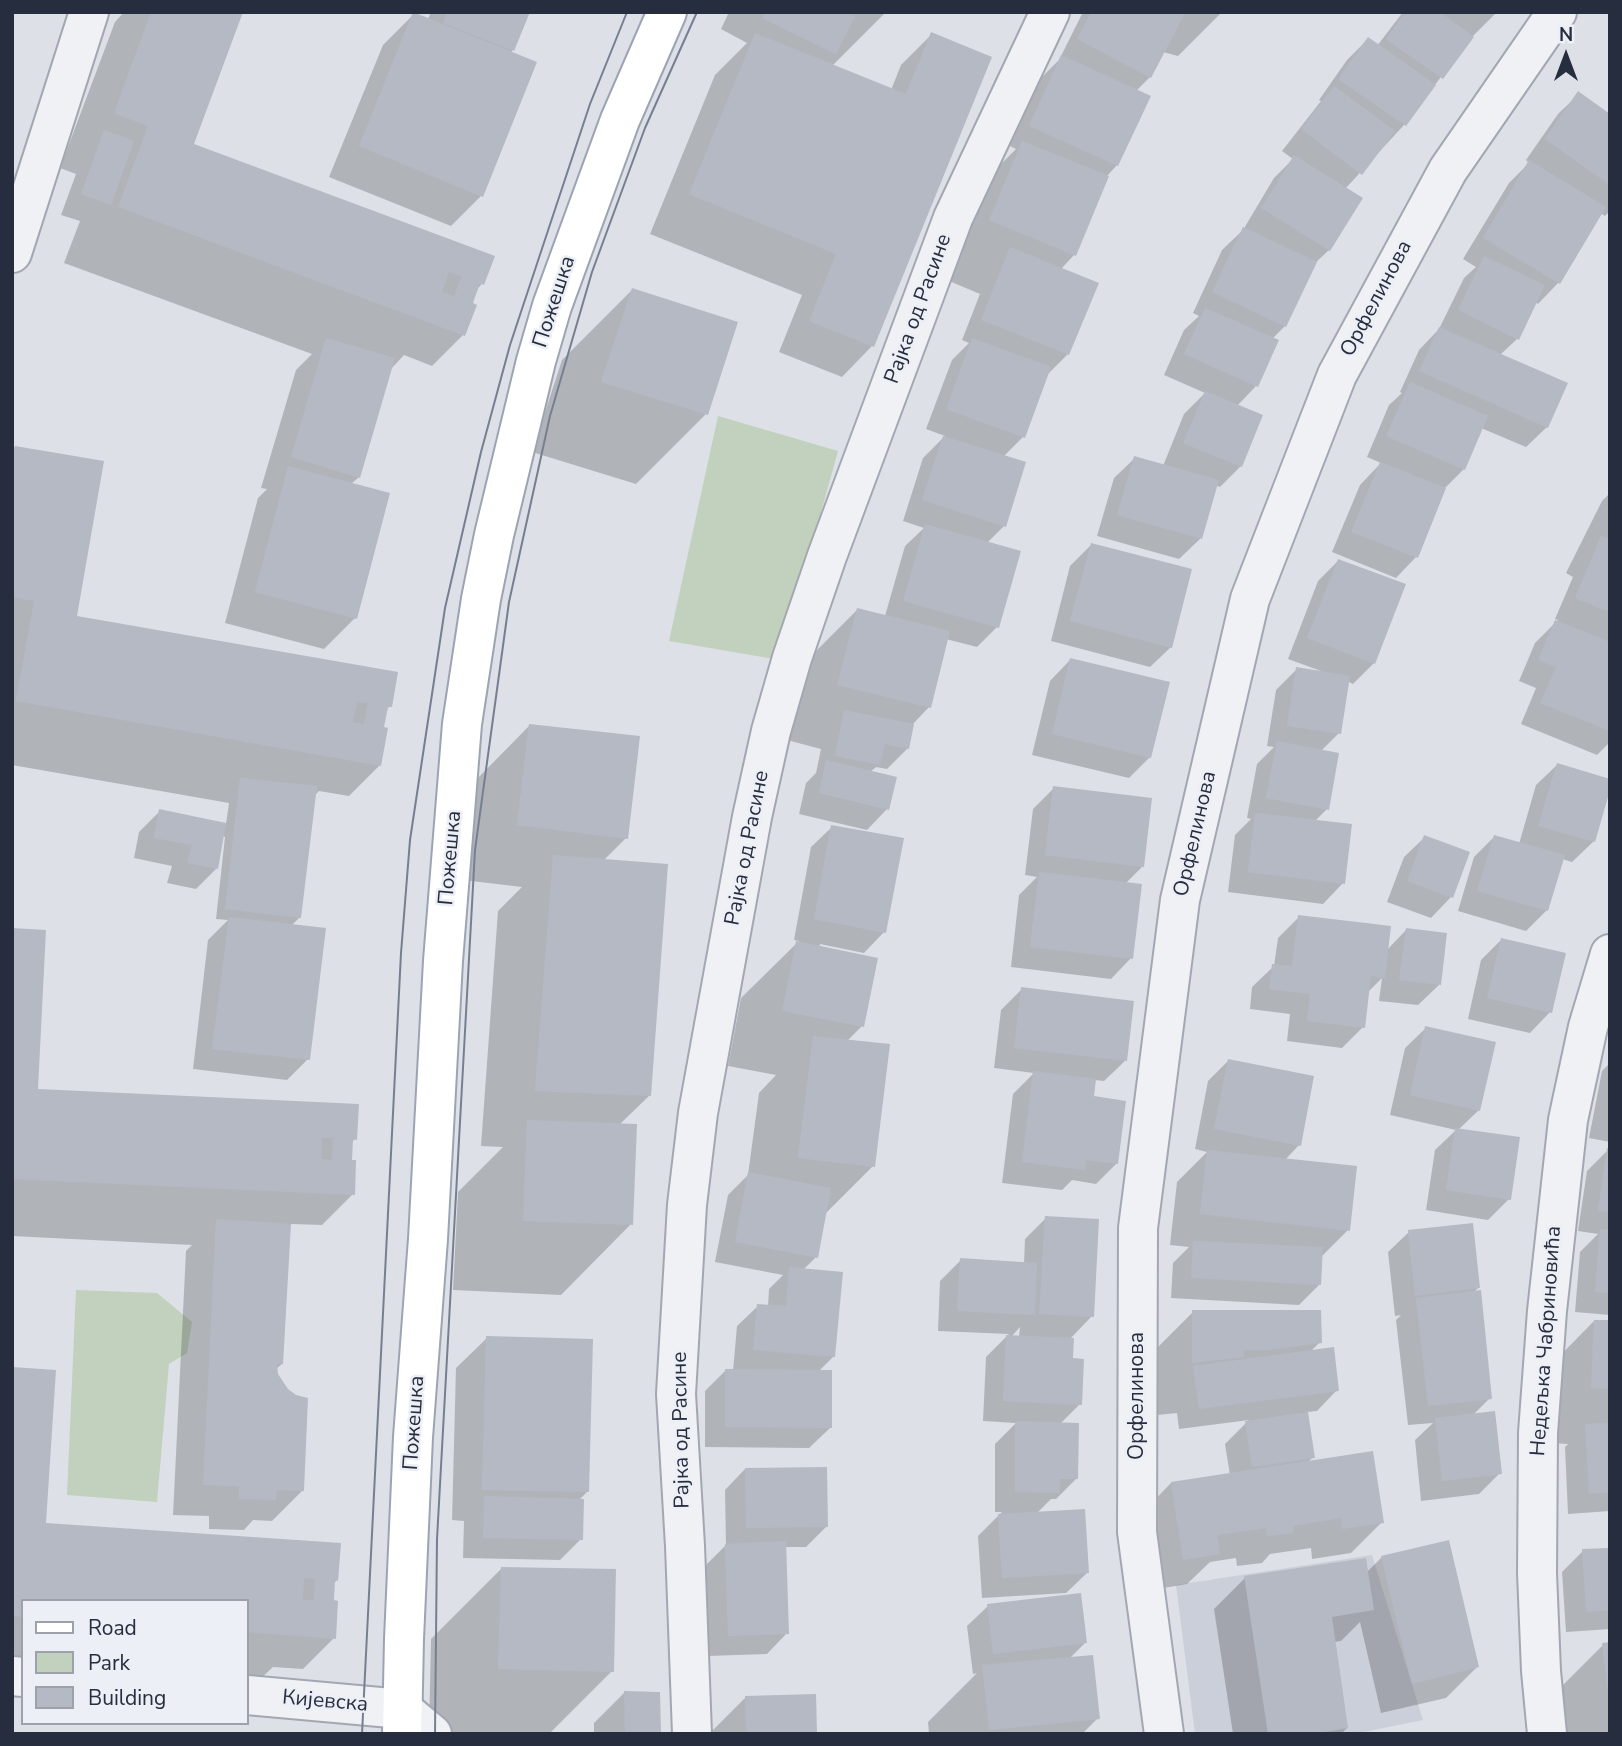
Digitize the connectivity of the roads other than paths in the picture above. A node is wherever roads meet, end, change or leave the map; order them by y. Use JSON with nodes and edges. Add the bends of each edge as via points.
{"nodes":[{"id":1,"x":89,"y":12,"type":"edge"},
{"id":2,"x":667,"y":12,"type":"edge"},
{"id":3,"x":1050,"y":12,"type":"edge"},
{"id":4,"x":1557,"y":12,"type":"edge"},
{"id":5,"x":12,"y":253,"type":"edge"},
{"id":6,"x":1610,"y":954,"type":"edge"},
{"id":7,"x":248,"y":1695,"type":"edge"},
{"id":8,"x":402,"y":1721,"type":"edge"},
{"id":9,"x":432,"y":1734,"type":"edge"},
{"id":10,"x":692,"y":1734,"type":"edge"},
{"id":11,"x":1164,"y":1734,"type":"edge"},
{"id":12,"x":1547,"y":1734,"type":"edge"}],
"edges":[{"from":1,"to":5,"type":"street"},
{"from":2,"to":8,"type":"main road","name":"Пожешка","via":[[620,120],[552,306],[481,598],[462,724],[443,961],[413,1437]]},
{"from":3,"to":10,"type":"street","name":"Рајка од Расине","via":[[953,218],[827,556],[792,657],[752,817],[698,1113],[687,1205],[676,1394]]},
{"from":4,"to":11,"type":"street","name":"Орфелинова","via":[[1448,170],[1337,374],[1250,599],[1180,900],[1138,1228],[1137,1532]]},
{"from":6,"to":12,"type":"street","name":"Недељка Чабриновића","via":[[1568,1120],[1547,1311],[1538,1433],[1537,1573]]},
{"from":7,"to":8,"type":"street","name":"Кијевска"},
{"from":8,"to":9,"type":"street"}]}
